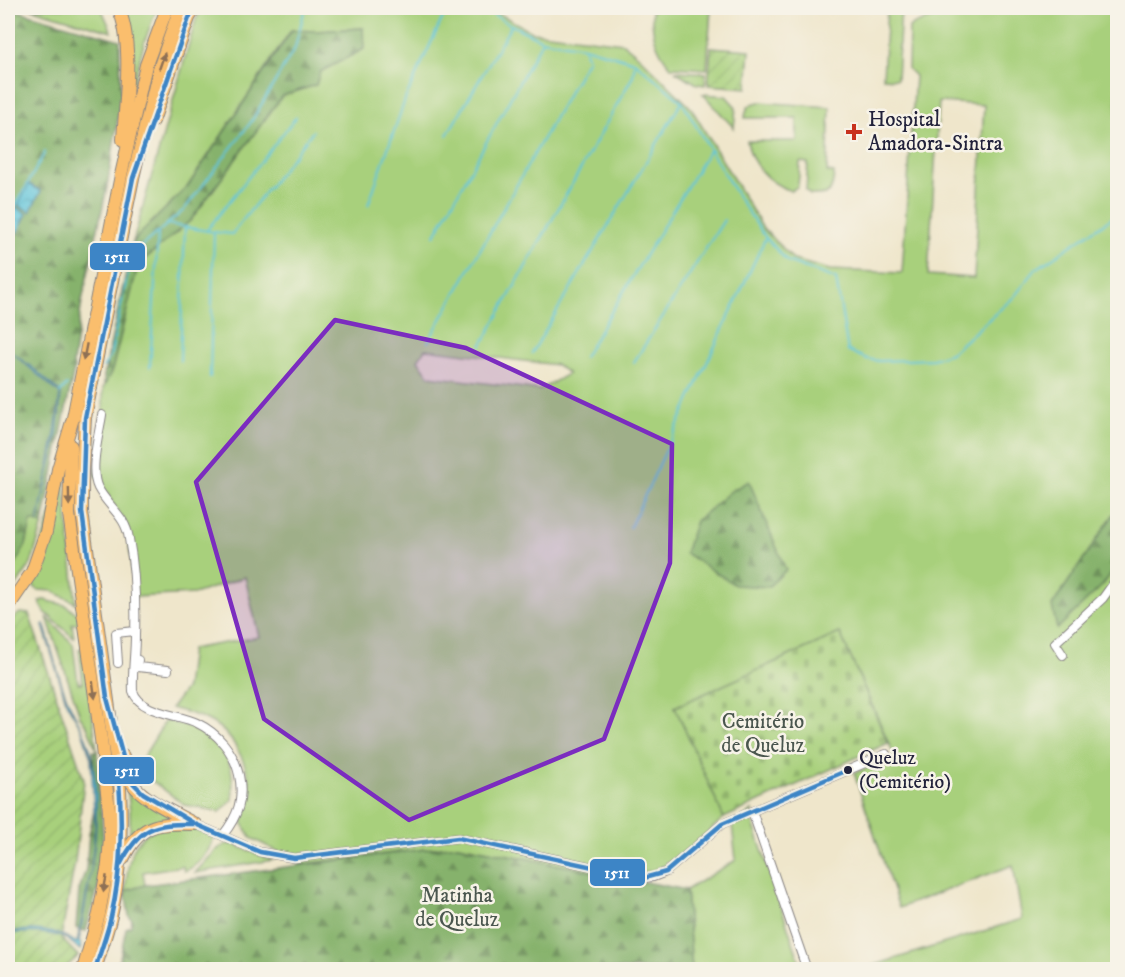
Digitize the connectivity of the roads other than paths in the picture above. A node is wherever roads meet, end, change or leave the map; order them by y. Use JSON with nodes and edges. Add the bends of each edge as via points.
{"nodes":[{"id":1,"x":118,"y":8,"type":"edge"},
{"id":2,"x":167,"y":8,"type":"edge"},
{"id":3,"x":180,"y":8,"type":"edge"},
{"id":4,"x":195,"y":8,"type":"edge"},
{"id":5,"x":127,"y":177,"type":"junction"},
{"id":6,"x":102,"y":415,"type":"dead end"},
{"id":7,"x":73,"y":418,"type":"junction"},
{"id":8,"x":1118,"y":577,"type":"edge"},
{"id":9,"x":8,"y":607,"type":"edge"},
{"id":10,"x":135,"y":631,"type":"junction"},
{"id":11,"x":139,"y":647,"type":"dead end"},
{"id":12,"x":1063,"y":655,"type":"dead end"},
{"id":13,"x":118,"y":663,"type":"dead end"},
{"id":14,"x":168,"y":670,"type":"dead end"},
{"id":15,"x":107,"y":698,"type":"junction"},
{"id":16,"x":886,"y":753,"type":"dead end"},
{"id":17,"x":752,"y":811,"type":"junction"},
{"id":18,"x":195,"y":824,"type":"junction"},
{"id":19,"x":224,"y":835,"type":"junction"},
{"id":20,"x":120,"y":866,"type":"junction"},
{"id":21,"x":83,"y":969,"type":"edge"},
{"id":22,"x":95,"y":969,"type":"edge"},
{"id":23,"x":807,"y":969,"type":"edge"}],
"edges":[{"from":1,"to":5,"type":"highway","via":[[126,49]]},
{"from":2,"to":5,"type":"highway","via":[[146,65]]},
{"from":5,"to":3,"type":"highway","one_way":true},
{"from":4,"to":5,"type":"highway"},
{"from":5,"to":7,"type":"highway","one_way":true},
{"from":5,"to":15,"type":"highway","via":[[85,418],[82,472],[82,512]]},
{"from":6,"to":10,"type":"street","via":[[95,474],[97,486],[127,527]]},
{"from":7,"to":9,"type":"highway","via":[[37,562]]},
{"from":7,"to":21,"type":"highway","one_way":true,"via":[[69,514],[102,750],[110,838],[99,914]]},
{"from":8,"to":12,"type":"street","via":[[1103,598],[1055,643]]},
{"from":10,"to":13,"type":"street","via":[[116,633]]},
{"from":10,"to":19,"type":"street","via":[[135,697],[215,734],[237,768],[242,793],[234,821]]},
{"from":11,"to":14,"type":"street","via":[[137,667]]},
{"from":15,"to":18,"type":"highway","via":[[133,783],[150,798]]},
{"from":15,"to":20,"type":"highway","via":[[120,788]]},
{"from":16,"to":17,"type":"street"},
{"from":17,"to":19,"type":"street","via":[[712,831],[666,872],[644,878],[458,838],[294,858],[260,852]]},
{"from":17,"to":23,"type":"street"},
{"from":18,"to":19,"type":"street"},
{"from":18,"to":20,"type":"highway","via":[[166,822],[154,826],[131,843]]},
{"from":20,"to":22,"type":"highway","via":[[113,909]]}]}
